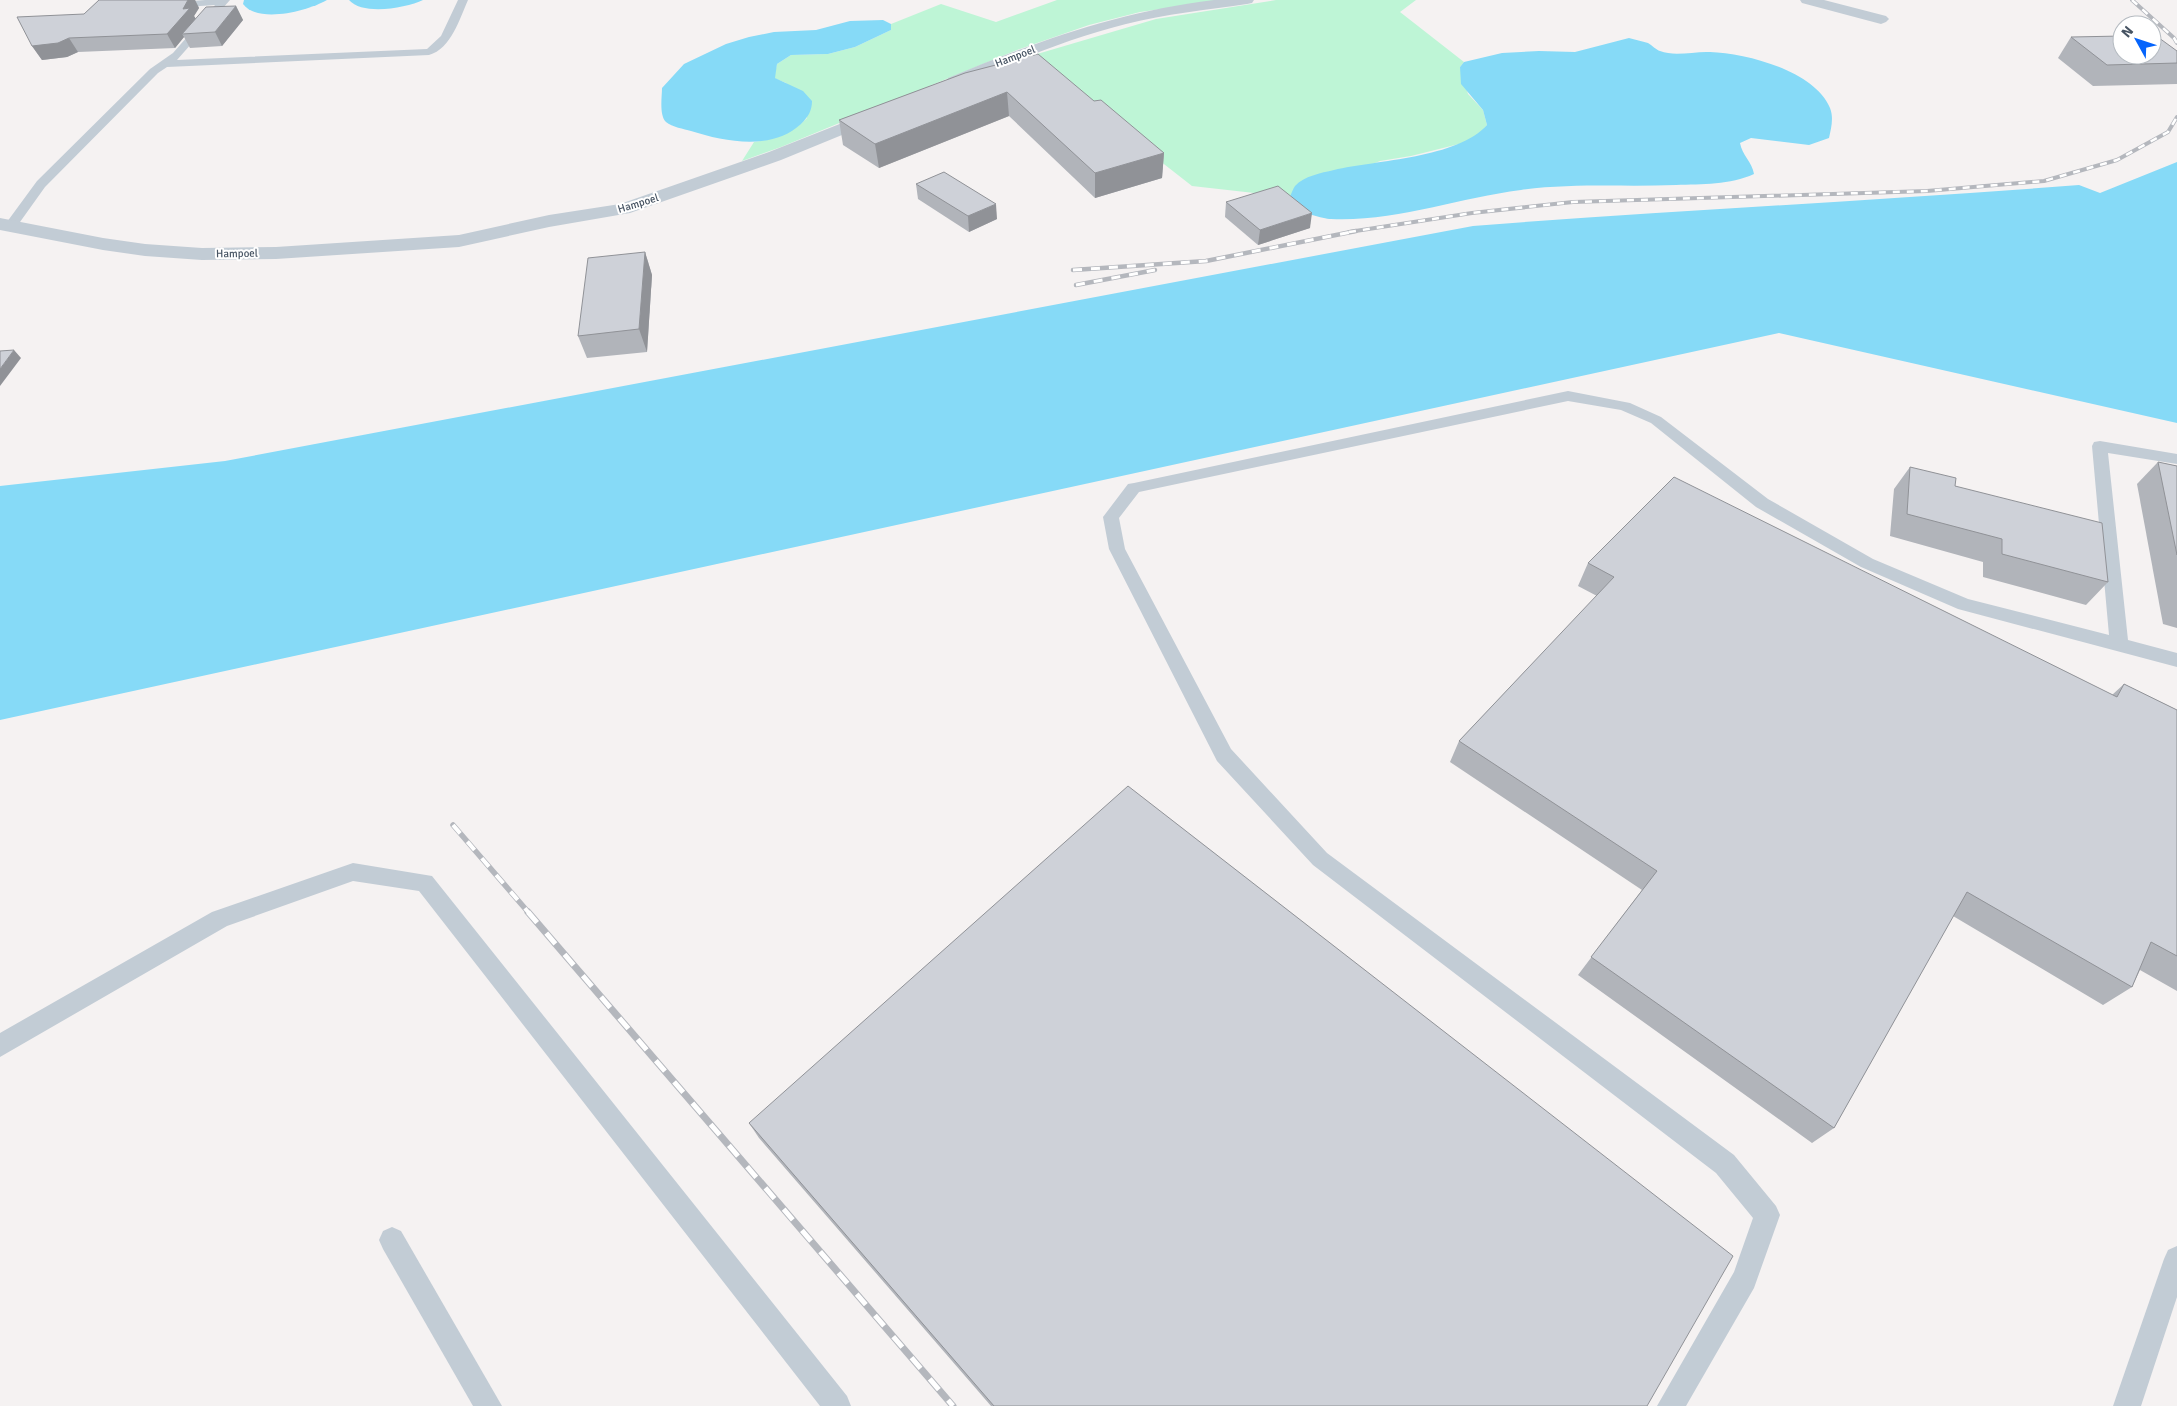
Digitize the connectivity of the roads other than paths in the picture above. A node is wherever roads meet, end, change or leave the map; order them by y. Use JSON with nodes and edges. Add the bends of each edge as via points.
{"nodes":[{"id":1,"x":462,"y":0,"type":"edge"},
{"id":2,"x":1247,"y":0,"type":"edge"},
{"id":3,"x":1807,"y":0,"type":"edge"},
{"id":4,"x":224,"y":1,"type":"edge"},
{"id":5,"x":157,"y":5,"type":"edge"},
{"id":6,"x":1881,"y":18,"type":"dead end"},
{"id":7,"x":165,"y":64,"type":"junction"},
{"id":8,"x":937,"y":89,"type":"edge"},
{"id":9,"x":885,"y":110,"type":"edge"},
{"id":10,"x":5,"y":225,"type":"edge"},
{"id":11,"x":2177,"y":459,"type":"edge"},
{"id":12,"x":2119,"y":645,"type":"junction"},
{"id":13,"x":2177,"y":660,"type":"edge"},
{"id":14,"x":0,"y":1046,"type":"edge"},
{"id":15,"x":392,"y":1240,"type":"dead end"},
{"id":16,"x":2177,"y":1259,"type":"edge"},
{"id":17,"x":488,"y":1406,"type":"edge"},
{"id":18,"x":837,"y":1406,"type":"edge"},
{"id":19,"x":1671,"y":1406,"type":"edge"},
{"id":20,"x":2127,"y":1406,"type":"edge"}],
"edges":[{"from":1,"to":7,"type":"lane","via":[[442,42],[429,52]]},
{"from":2,"to":8,"type":"street","name":"Hampoel","via":[[1145,15],[1094,28],[1021,53]]},
{"from":3,"to":6,"type":"street"},
{"from":4,"to":5,"type":"lane"},
{"from":4,"to":7,"type":"lane","via":[[177,55]]},
{"from":7,"to":10,"type":"lane","via":[[154,71],[41,184]]},
{"from":9,"to":10,"type":"street","name":"Hampoel","via":[[775,156],[623,209],[459,241],[276,253],[202,254],[103,244]]},
{"from":11,"to":12,"type":"lane","via":[[2100,446]]},
{"from":12,"to":13,"type":"lane"},
{"from":12,"to":19,"type":"lane","via":[[1964,604],[1866,563],[1762,503],[1656,420],[1625,406],[1568,396],[1134,488],[1111,517],[1117,549],[1224,755],[1320,859],[1725,1164],[1767,1215],[1745,1279]]},
{"from":14,"to":18,"type":"lane","via":[[220,919],[353,872],[425,883]]},
{"from":15,"to":17,"type":"lane"},
{"from":16,"to":20,"type":"lane"}]}
